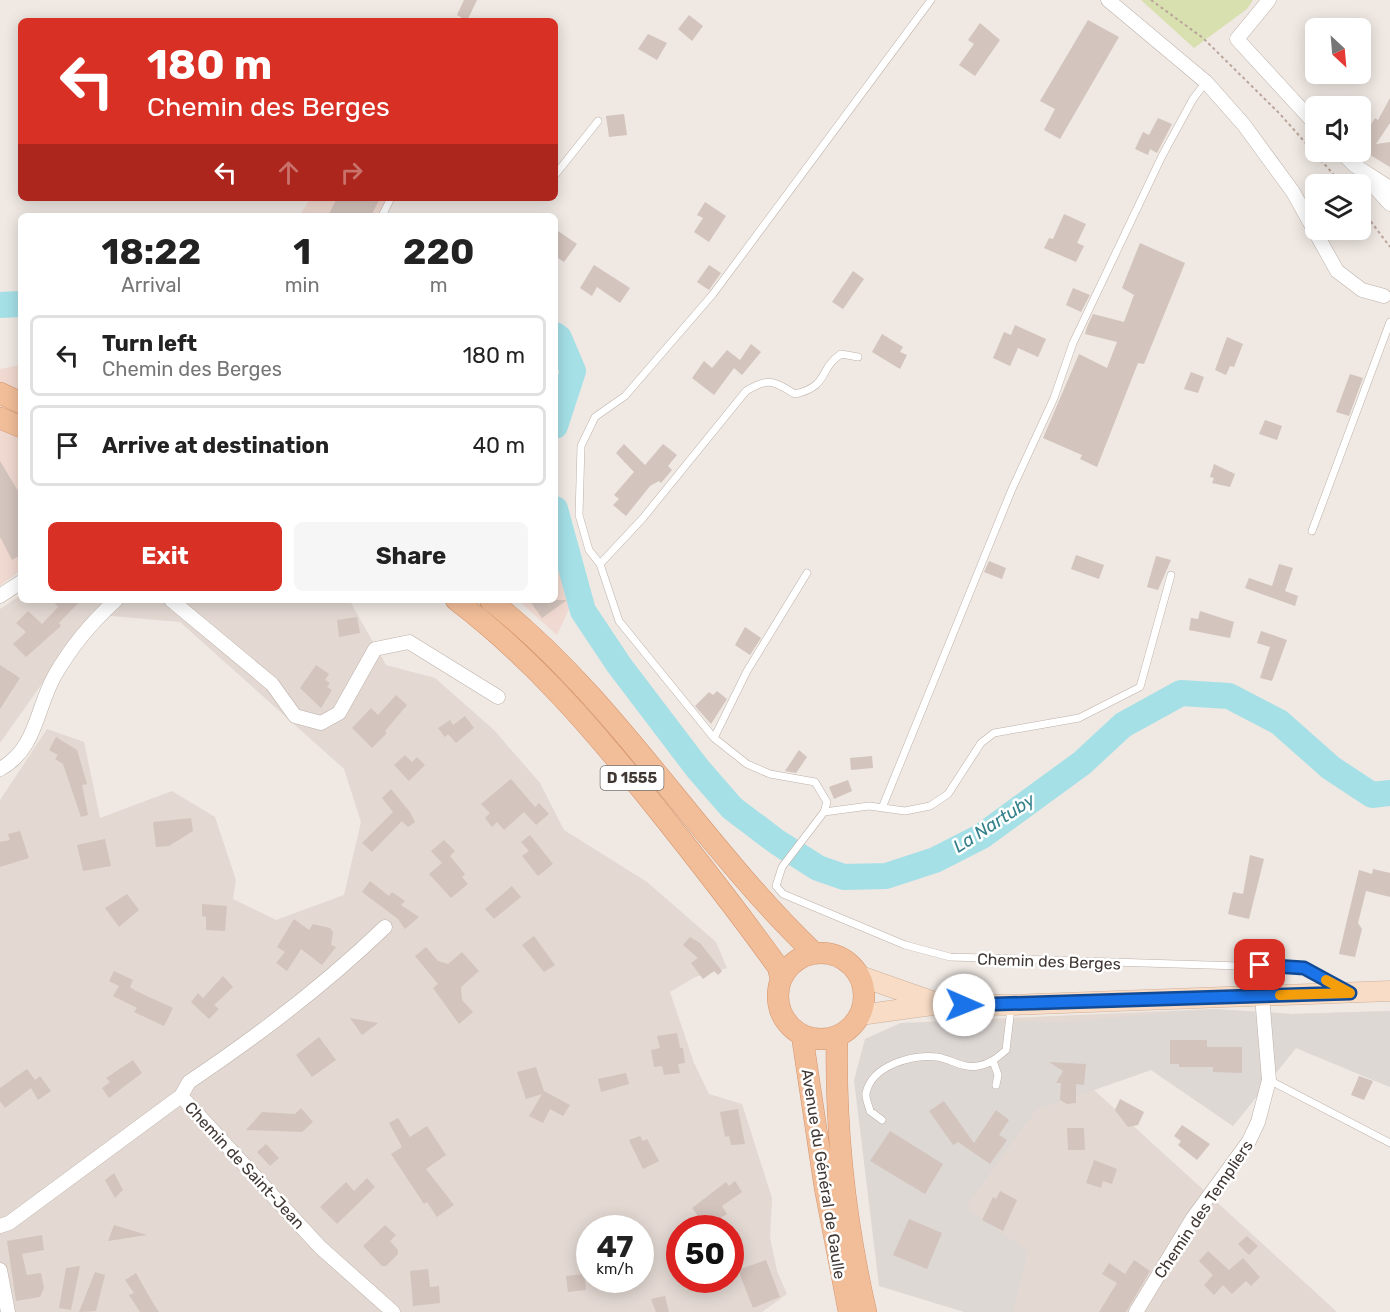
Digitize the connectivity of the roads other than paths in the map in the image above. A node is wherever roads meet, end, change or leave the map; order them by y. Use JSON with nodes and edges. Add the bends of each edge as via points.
{"nodes":[{"id":1,"x":931,"y":0,"type":"edge"},
{"id":2,"x":1108,"y":0,"type":"edge"},
{"id":3,"x":1269,"y":0,"type":"edge"},
{"id":4,"x":1206,"y":81,"type":"junction"},
{"id":5,"x":1305,"y":113,"type":"edge"},
{"id":6,"x":598,"y":121,"type":"dead end"},
{"id":7,"x":1351,"y":162,"type":"edge"},
{"id":8,"x":1354,"y":165,"type":"junction"},
{"id":9,"x":558,"y":171,"type":"edge"},
{"id":10,"x":1390,"y":188,"type":"edge"},
{"id":11,"x":1390,"y":204,"type":"edge"},
{"id":12,"x":1387,"y":302,"type":"edge"},
{"id":13,"x":1390,"y":322,"type":"edge"},
{"id":14,"x":858,"y":357,"type":"dead end"},
{"id":15,"x":0,"y":393,"type":"edge"},
{"id":16,"x":18,"y":402,"type":"edge"},
{"id":17,"x":0,"y":418,"type":"edge"},
{"id":18,"x":18,"y":426,"type":"edge"},
{"id":19,"x":1312,"y":531,"type":"dead end"},
{"id":20,"x":600,"y":564,"type":"junction"},
{"id":21,"x":807,"y":573,"type":"dead end"},
{"id":22,"x":1172,"y":575,"type":"dead end"},
{"id":23,"x":18,"y":584,"type":"edge"},
{"id":24,"x":0,"y":596,"type":"edge"},
{"id":25,"x":113,"y":603,"type":"edge"},
{"id":26,"x":175,"y":603,"type":"edge"},
{"id":27,"x":460,"y":603,"type":"edge"},
{"id":28,"x":494,"y":603,"type":"edge"},
{"id":29,"x":506,"y":603,"type":"edge"},
{"id":30,"x":517,"y":621,"type":"junction"},
{"id":31,"x":498,"y":697,"type":"dead end"},
{"id":32,"x":714,"y":738,"type":"junction"},
{"id":33,"x":0,"y":770,"type":"edge"},
{"id":34,"x":882,"y":808,"type":"junction"},
{"id":35,"x":824,"y":812,"type":"junction"},
{"id":36,"x":386,"y":927,"type":"dead end"},
{"id":37,"x":814,"y":953,"type":"junction"},
{"id":38,"x":860,"y":976,"type":"junction"},
{"id":39,"x":781,"y":979,"type":"junction"},
{"id":40,"x":1390,"y":991,"type":"edge"},
{"id":41,"x":1350,"y":993,"type":"junction"},
{"id":42,"x":1262,"y":996,"type":"junction"},
{"id":43,"x":940,"y":1004,"type":"junction"},
{"id":44,"x":1011,"y":1005,"type":"junction"},
{"id":45,"x":860,"y":1015,"type":"junction"},
{"id":46,"x":802,"y":1035,"type":"junction"},
{"id":47,"x":837,"y":1036,"type":"junction"},
{"id":48,"x":993,"y":1061,"type":"junction"},
{"id":49,"x":1269,"y":1080,"type":"junction"},
{"id":50,"x":996,"y":1085,"type":"dead end"},
{"id":51,"x":180,"y":1096,"type":"junction"},
{"id":52,"x":882,"y":1120,"type":"dead end"},
{"id":53,"x":1390,"y":1143,"type":"edge"},
{"id":54,"x":0,"y":1226,"type":"edge"},
{"id":55,"x":0,"y":1270,"type":"edge"},
{"id":56,"x":8,"y":1312,"type":"edge"},
{"id":57,"x":393,"y":1312,"type":"edge"},
{"id":58,"x":849,"y":1312,"type":"edge"},
{"id":59,"x":866,"y":1312,"type":"edge"},
{"id":60,"x":1136,"y":1312,"type":"edge"}],
"edges":[{"from":1,"to":20,"type":"lane","via":[[713,294],[625,396],[596,417],[582,446],[579,515],[589,550]]},
{"from":2,"to":4,"type":"street"},
{"from":3,"to":5,"type":"street","via":[[1237,39]]},
{"from":4,"to":12,"type":"street","via":[[1293,192],[1337,271]]},
{"from":4,"to":34,"type":"lane","via":[[1157,166],[1072,343],[1054,398],[1012,489]]},
{"from":6,"to":9,"type":"lane"},
{"from":7,"to":8,"type":"street"},
{"from":8,"to":10,"type":"street"},
{"from":8,"to":11,"type":"street"},
{"from":13,"to":19,"type":"lane"},
{"from":14,"to":20,"type":"lane","via":[[841,354],[834,358],[810,391],[795,394],[774,382],[762,382],[746,391],[643,518]]},
{"from":15,"to":16,"type":"main road"},
{"from":17,"to":18,"type":"main road"},
{"from":20,"to":32,"type":"lane","via":[[619,621]]},
{"from":21,"to":32,"type":"lane","via":[[747,671]]},
{"from":22,"to":34,"type":"lane","via":[[1140,687],[1079,718],[994,733],[981,743],[948,794],[930,806],[905,812]]},
{"from":23,"to":24,"type":"street"},
{"from":25,"to":33,"type":"street","via":[[67,655],[53,678],[31,739]]},
{"from":26,"to":31,"type":"street","via":[[272,684],[296,716],[321,723],[339,713],[375,649],[409,642]]},
{"from":27,"to":39,"type":"main road","number":"D 1555","via":[[529,662],[584,719],[731,903],[778,967]]},
{"from":28,"to":30,"type":"main road","number":"D 1555"},
{"from":29,"to":30,"type":"lane"},
{"from":30,"to":37,"type":"main road","number":"D 1555","via":[[613,717],[748,886]]},
{"from":32,"to":35,"type":"lane","via":[[747,764],[770,774],[815,782],[827,802]]},
{"from":34,"to":35,"type":"lane"},
{"from":35,"to":41,"type":"lane","name":"Chemin des Berges","via":[[782,867],[776,886],[783,894],[905,945],[950,957],[1304,968]]},
{"from":36,"to":51,"type":"street","via":[[285,1015],[189,1082]]},
{"from":37,"to":38,"type":"main road","via":[[841,957]]},
{"from":37,"to":39,"type":"main road","via":[[795,962]]},
{"from":38,"to":43,"type":"main road"},
{"from":38,"to":45,"type":"main road","via":[[864,995]]},
{"from":39,"to":46,"type":"main road","via":[[778,1005],[783,1017]]},
{"from":40,"to":41,"type":"main road"},
{"from":41,"to":42,"type":"main road"},
{"from":42,"to":44,"type":"main road"},
{"from":42,"to":49,"type":"street","name":"Chemin des Templiers"},
{"from":43,"to":44,"type":"main road"},
{"from":43,"to":45,"type":"main road"},
{"from":44,"to":48,"type":"lane","via":[[1006,1050]]},
{"from":45,"to":47,"type":"main road"},
{"from":46,"to":47,"type":"main road","via":[[825,1039]]},
{"from":46,"to":58,"type":"main road","name":"Avenue du Général de Gaulle"},
{"from":47,"to":59,"type":"main road","name":"Avenue du Général de Gaulle","via":[[836,1096],[842,1182]]},
{"from":48,"to":50,"type":"lane","via":[[998,1074]]},
{"from":48,"to":52,"type":"lane","via":[[976,1067],[938,1057],[892,1064],[873,1079],[866,1094],[870,1111]]},
{"from":49,"to":53,"type":"lane"},
{"from":49,"to":60,"type":"street","name":"Chemin des Templiers","via":[[1266,1100],[1249,1141],[1193,1218]]},
{"from":51,"to":54,"type":"street","name":"Chemin de Saint-Jean"},
{"from":51,"to":57,"type":"street","name":"Chemin de Saint-Jean","via":[[320,1247]]},
{"from":55,"to":56,"type":"street"}]}
